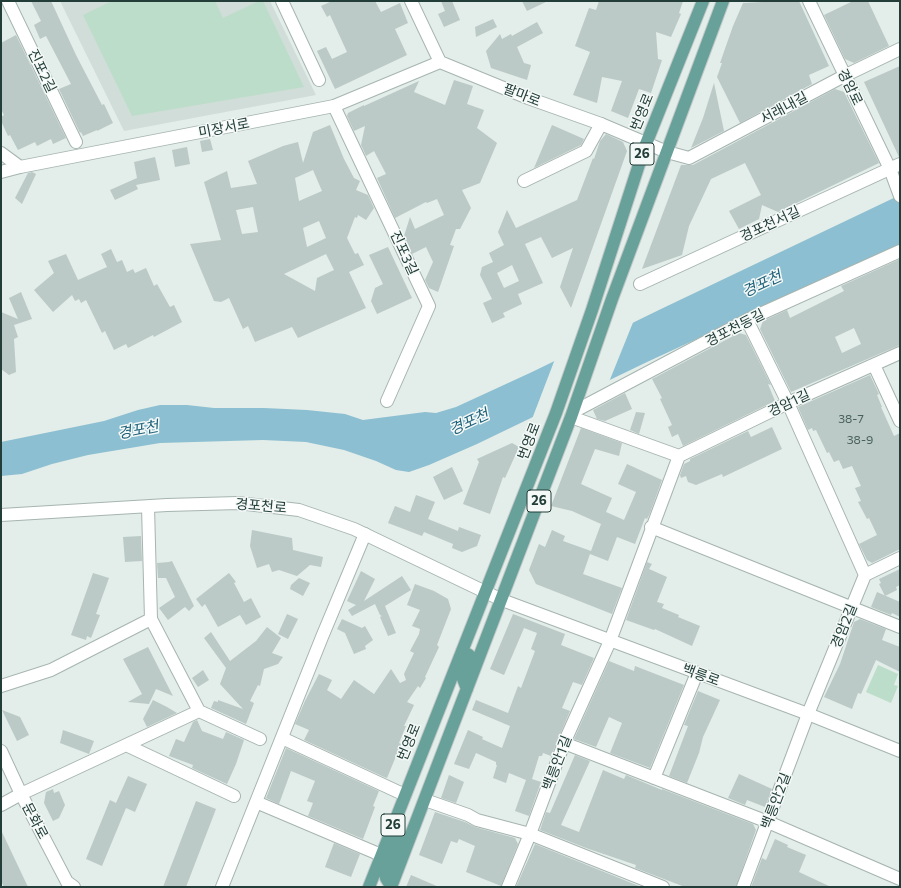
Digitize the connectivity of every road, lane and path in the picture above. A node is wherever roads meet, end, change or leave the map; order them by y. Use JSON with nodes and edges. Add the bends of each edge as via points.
{"nodes":[{"id":1,"x":8,"y":1,"type":"edge"},
{"id":2,"x":282,"y":1,"type":"edge"},
{"id":3,"x":411,"y":1,"type":"edge"},
{"id":4,"x":703,"y":1,"type":"edge"},
{"id":5,"x":727,"y":1,"type":"edge"},
{"id":6,"x":808,"y":2,"type":"edge"},
{"id":7,"x":721,"y":6,"type":"edge"},
{"id":8,"x":900,"y":49,"type":"edge"},
{"id":9,"x":440,"y":62,"type":"junction"},
{"id":10,"x":844,"y":76,"type":"junction"},
{"id":11,"x":319,"y":80,"type":"dead end"},
{"id":12,"x":334,"y":106,"type":"junction"},
{"id":13,"x":601,"y":124,"type":"junction"},
{"id":14,"x":76,"y":142,"type":"dead end"},
{"id":15,"x":646,"y":144,"type":"junction"},
{"id":16,"x":667,"y":152,"type":"junction"},
{"id":17,"x":1,"y":153,"type":"edge"},
{"id":18,"x":895,"y":166,"type":"edge"},
{"id":19,"x":20,"y":167,"type":"junction"},
{"id":20,"x":1,"y":172,"type":"edge"},
{"id":21,"x":524,"y":181,"type":"dead end"},
{"id":22,"x":900,"y":196,"type":"edge"},
{"id":23,"x":900,"y":251,"type":"edge"},
{"id":24,"x":640,"y":284,"type":"dead end"},
{"id":25,"x":747,"y":320,"type":"junction"},
{"id":26,"x":900,"y":353,"type":"edge"},
{"id":27,"x":874,"y":365,"type":"junction"},
{"id":28,"x":386,"y":401,"type":"dead end"},
{"id":29,"x":788,"y":403,"type":"junction"},
{"id":30,"x":573,"y":411,"type":"junction"},
{"id":31,"x":900,"y":422,"type":"edge"},
{"id":32,"x":679,"y":456,"type":"junction"},
{"id":33,"x":148,"y":507,"type":"junction"},
{"id":34,"x":1,"y":515,"type":"edge"},
{"id":35,"x":651,"y":527,"type":"junction"},
{"id":36,"x":365,"y":534,"type":"junction"},
{"id":37,"x":900,"y":558,"type":"edge"},
{"id":38,"x":865,"y":575,"type":"junction"},
{"id":39,"x":485,"y":592,"type":"junction"},
{"id":40,"x":502,"y":600,"type":"junction"},
{"id":41,"x":851,"y":607,"type":"junction"},
{"id":42,"x":151,"y":619,"type":"junction"},
{"id":43,"x":900,"y":627,"type":"edge"},
{"id":44,"x":610,"y":641,"type":"junction"},
{"id":45,"x":462,"y":651,"type":"junction"},
{"id":46,"x":697,"y":673,"type":"junction"},
{"id":47,"x":1,"y":686,"type":"edge"},
{"id":48,"x":467,"y":689,"type":"junction"},
{"id":49,"x":199,"y":711,"type":"junction"},
{"id":50,"x":808,"y":714,"type":"junction"},
{"id":51,"x":260,"y":738,"type":"dead end"},
{"id":52,"x":282,"y":738,"type":"junction"},
{"id":53,"x":564,"y":743,"type":"junction"},
{"id":54,"x":126,"y":745,"type":"junction"},
{"id":55,"x":1,"y":751,"type":"edge"},
{"id":56,"x":900,"y":751,"type":"edge"},
{"id":57,"x":418,"y":761,"type":"junction"},
{"id":58,"x":654,"y":778,"type":"junction"},
{"id":59,"x":21,"y":794,"type":"junction"},
{"id":60,"x":405,"y":795,"type":"junction"},
{"id":61,"x":234,"y":796,"type":"dead end"},
{"id":62,"x":426,"y":798,"type":"junction"},
{"id":63,"x":256,"y":802,"type":"junction"},
{"id":64,"x":1,"y":805,"type":"edge"},
{"id":65,"x":768,"y":822,"type":"junction"},
{"id":66,"x":391,"y":832,"type":"junction"},
{"id":67,"x":530,"y":834,"type":"junction"},
{"id":68,"x":381,"y":855,"type":"junction"},
{"id":69,"x":900,"y":879,"type":"edge"},
{"id":70,"x":74,"y":887,"type":"edge"},
{"id":71,"x":222,"y":887,"type":"edge"},
{"id":72,"x":369,"y":887,"type":"edge"},
{"id":73,"x":391,"y":887,"type":"edge"},
{"id":74,"x":508,"y":887,"type":"edge"},
{"id":75,"x":663,"y":887,"type":"edge"},
{"id":76,"x":743,"y":887,"type":"edge"}],
"edges":[{"from":1,"to":14,"type":"street","name":"진포2길"},
{"from":2,"to":11,"type":"street"},
{"from":3,"to":9,"type":"street"},
{"from":4,"to":15,"type":"main road","name":"번영로","number":"26"},
{"from":5,"to":7,"type":"street"},
{"from":6,"to":10,"type":"street","name":"경암로"},
{"from":7,"to":16,"type":"main road","number":"26"},
{"from":8,"to":10,"type":"street","name":"서래내길"},
{"from":9,"to":12,"type":"street","name":"미장서로"},
{"from":9,"to":13,"type":"street","name":"팔마로"},
{"from":10,"to":16,"type":"street","name":"서래내길","via":[[690,158]]},
{"from":10,"to":18,"type":"street","name":"경암로"},
{"from":12,"to":19,"type":"street","name":"미장서로"},
{"from":12,"to":28,"type":"street","name":"진포3길","via":[[429,306]]},
{"from":13,"to":15,"type":"street","name":"팔마로"},
{"from":13,"to":21,"type":"street","via":[[586,151]]},
{"from":15,"to":16,"type":"street","name":"팔마로"},
{"from":15,"to":39,"type":"main road","name":"번영로","number":"26","via":[[556,413]]},
{"from":16,"to":30,"type":"main road","number":"26"},
{"from":17,"to":19,"type":"street"},
{"from":18,"to":22,"type":"street","name":"경암로"},
{"from":18,"to":24,"type":"street","name":"경포천서길"},
{"from":19,"to":20,"type":"street","name":"미장서로"},
{"from":23,"to":25,"type":"street","name":"경포천동길"},
{"from":25,"to":29,"type":"street"},
{"from":25,"to":30,"type":"street","name":"경포천동길"},
{"from":26,"to":27,"type":"street","name":"경암1길"},
{"from":27,"to":29,"type":"street","name":"경암1길"},
{"from":27,"to":31,"type":"street"},
{"from":29,"to":32,"type":"street","name":"경암1길"},
{"from":29,"to":38,"type":"street"},
{"from":30,"to":32,"type":"street"},
{"from":30,"to":40,"type":"main road","number":"26"},
{"from":32,"to":35,"type":"street"},
{"from":33,"to":34,"type":"street","name":"경포천로"},
{"from":33,"to":36,"type":"street","name":"경포천로","via":[[238,503],[298,510]]},
{"from":33,"to":42,"type":"street"},
{"from":35,"to":41,"type":"street"},
{"from":35,"to":44,"type":"street"},
{"from":36,"to":39,"type":"street","name":"경포천로"},
{"from":36,"to":52,"type":"street"},
{"from":37,"to":38,"type":"street"},
{"from":38,"to":41,"type":"street","name":"경암2길"},
{"from":39,"to":40,"type":"street","name":"경포천로"},
{"from":39,"to":45,"type":"main road","name":"번영로","number":"26"},
{"from":40,"to":44,"type":"street","name":"백릉로"},
{"from":40,"to":48,"type":"main road","number":"26"},
{"from":41,"to":43,"type":"street"},
{"from":41,"to":50,"type":"street","name":"경암2길"},
{"from":42,"to":47,"type":"street","via":[[51,670]]},
{"from":42,"to":49,"type":"street"},
{"from":44,"to":46,"type":"street","name":"백릉로"},
{"from":44,"to":53,"type":"street","name":"백릉안1길"},
{"from":45,"to":48,"type":"main road","via":[[469,655],[462,676]]},
{"from":45,"to":57,"type":"main road","name":"번영로","number":"26"},
{"from":46,"to":50,"type":"street","name":"백릉로"},
{"from":46,"to":58,"type":"street"},
{"from":48,"to":62,"type":"main road","number":"26"},
{"from":49,"to":51,"type":"street"},
{"from":49,"to":54,"type":"street"},
{"from":50,"to":56,"type":"street","name":"백릉로"},
{"from":50,"to":65,"type":"street","name":"백릉안2길"},
{"from":52,"to":60,"type":"street"},
{"from":52,"to":63,"type":"street"},
{"from":53,"to":58,"type":"street"},
{"from":53,"to":67,"type":"street","name":"백릉안1길"},
{"from":54,"to":59,"type":"street"},
{"from":54,"to":61,"type":"street"},
{"from":55,"to":59,"type":"street","name":"문화로"},
{"from":57,"to":60,"type":"main road","name":"번영로","number":"26"},
{"from":57,"to":62,"type":"main road","via":[[423,771],[416,788]]},
{"from":58,"to":65,"type":"street"},
{"from":59,"to":64,"type":"street"},
{"from":59,"to":70,"type":"street","name":"문화로","via":[[67,882]]},
{"from":60,"to":66,"type":"main road","name":"번영로","number":"26"},
{"from":62,"to":67,"type":"street","via":[[477,820]]},
{"from":62,"to":73,"type":"main road","number":"26"},
{"from":63,"to":68,"type":"street"},
{"from":63,"to":71,"type":"street"},
{"from":65,"to":69,"type":"street"},
{"from":65,"to":76,"type":"street","name":"백릉안2길"},
{"from":66,"to":68,"type":"main road","name":"번영로","number":"26"},
{"from":66,"to":73,"type":"main road","via":[[398,838],[385,873]]},
{"from":67,"to":74,"type":"street","name":"백릉안1길"},
{"from":67,"to":75,"type":"street"},
{"from":68,"to":72,"type":"main road","name":"번영로","number":"26"}]}
